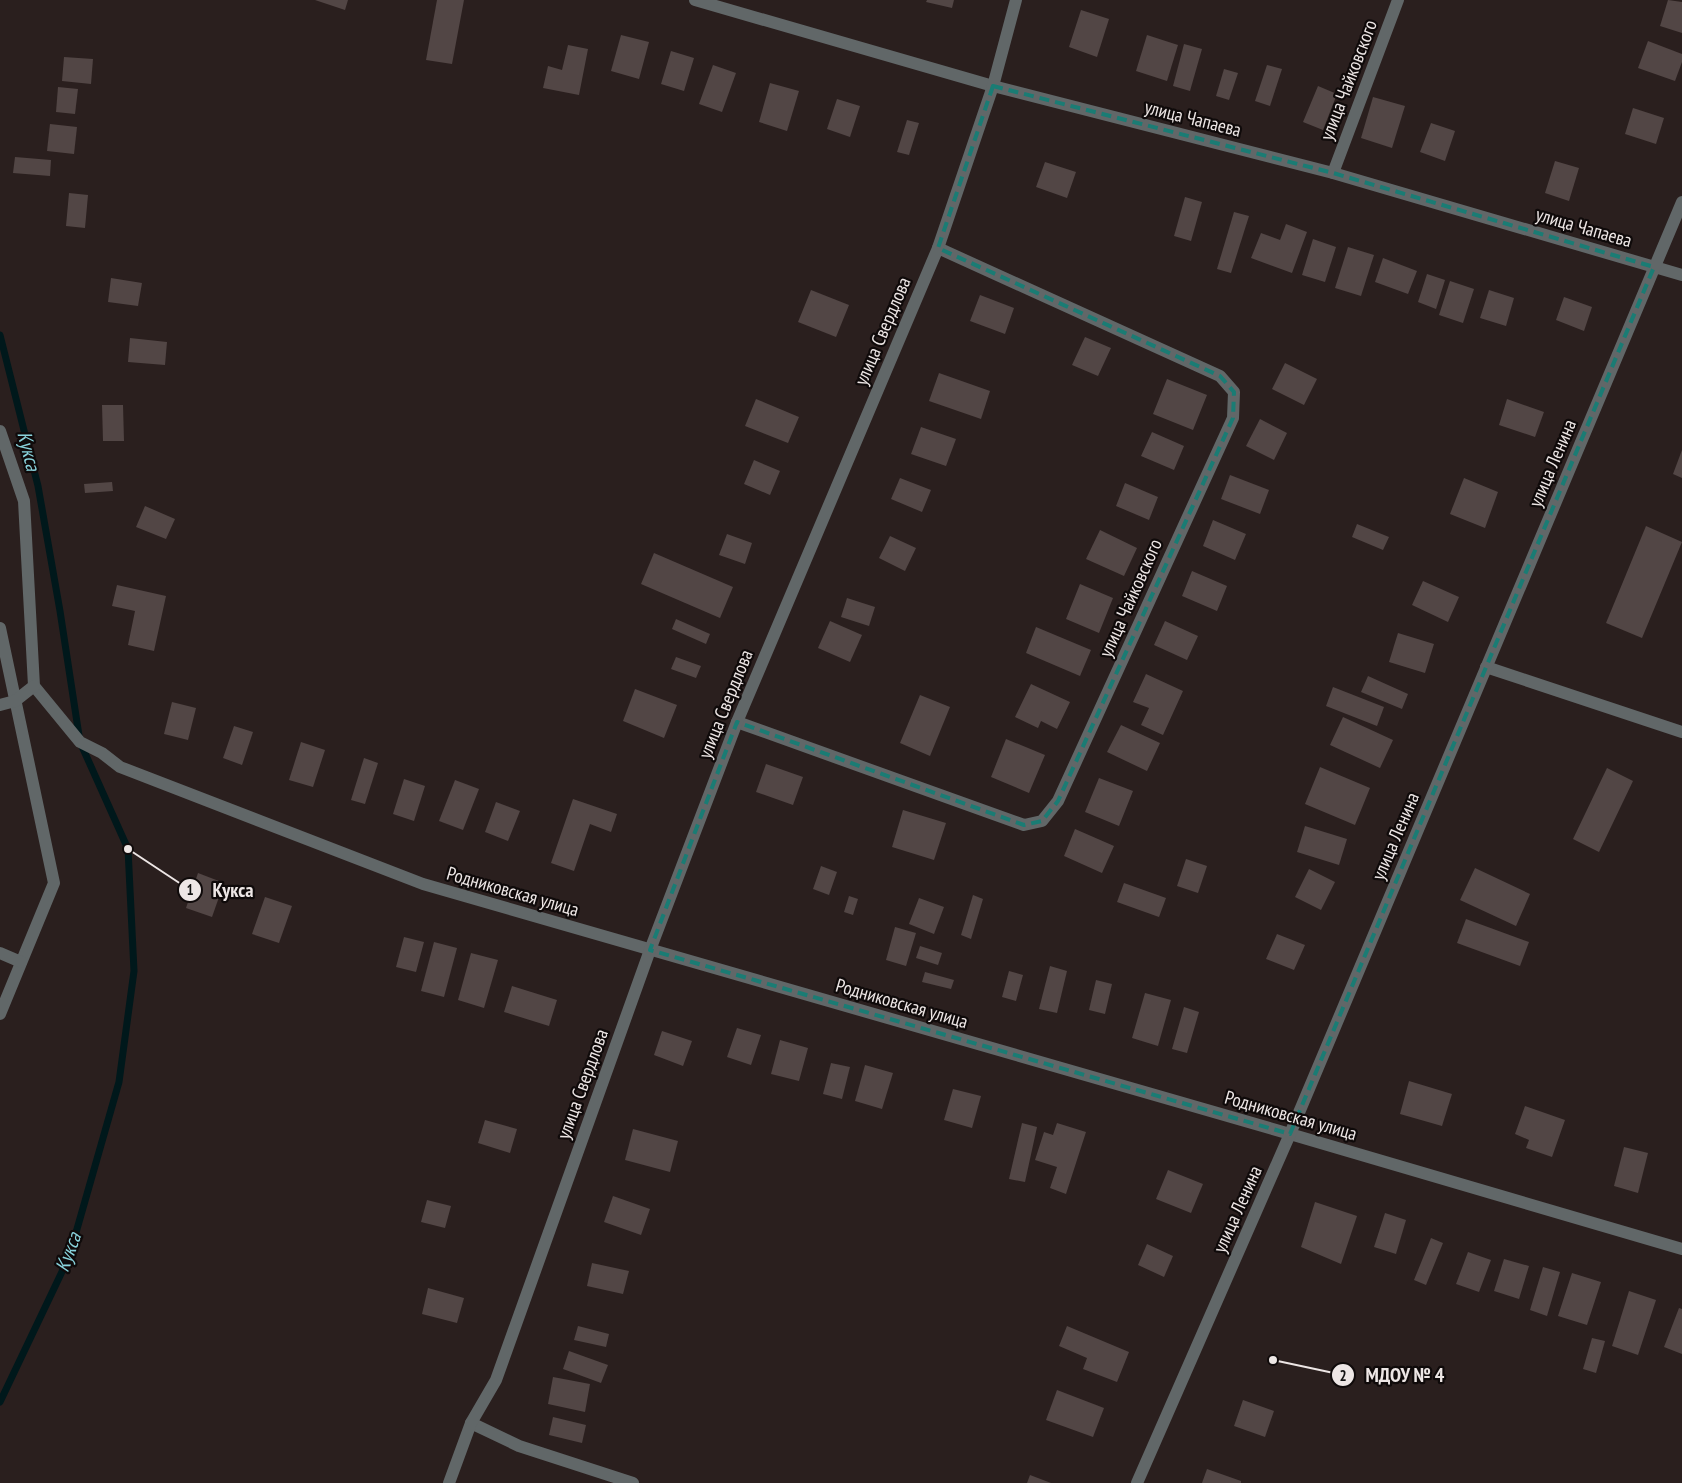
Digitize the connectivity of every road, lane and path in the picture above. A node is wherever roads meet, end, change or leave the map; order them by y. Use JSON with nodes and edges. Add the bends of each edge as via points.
{"nodes":[{"id":1,"x":695,"y":0,"type":"edge"},
{"id":2,"x":1016,"y":0,"type":"edge"},
{"id":3,"x":1398,"y":0,"type":"edge"},
{"id":4,"x":993,"y":86,"type":"junction"},
{"id":5,"x":1333,"y":173,"type":"junction"},
{"id":6,"x":1682,"y":202,"type":"edge"},
{"id":7,"x":938,"y":248,"type":"junction"},
{"id":8,"x":1654,"y":267,"type":"junction"},
{"id":9,"x":1682,"y":275,"type":"edge"},
{"id":10,"x":0,"y":431,"type":"edge"},
{"id":11,"x":0,"y":628,"type":"edge"},
{"id":12,"x":1486,"y":667,"type":"junction"},
{"id":13,"x":34,"y":686,"type":"junction"},
{"id":14,"x":15,"y":701,"type":"junction"},
{"id":15,"x":0,"y":705,"type":"edge"},
{"id":16,"x":737,"y":722,"type":"junction"},
{"id":17,"x":1682,"y":732,"type":"edge"},
{"id":18,"x":650,"y":950,"type":"junction"},
{"id":19,"x":0,"y":953,"type":"edge"},
{"id":20,"x":22,"y":962,"type":"junction"},
{"id":21,"x":0,"y":1014,"type":"edge"},
{"id":22,"x":1290,"y":1134,"type":"junction"},
{"id":23,"x":1682,"y":1249,"type":"edge"},
{"id":24,"x":471,"y":1423,"type":"junction"},
{"id":25,"x":449,"y":1483,"type":"edge"},
{"id":26,"x":633,"y":1483,"type":"edge"},
{"id":27,"x":1137,"y":1483,"type":"edge"}],
"edges":[{"from":1,"to":4,"type":"street","name":"улица Чапаева"},
{"from":2,"to":4,"type":"street","name":"улица Свердлова"},
{"from":3,"to":5,"type":"street","name":"улица Чайковского"},
{"from":4,"to":5,"type":"street","name":"улица Чапаева"},
{"from":4,"to":7,"type":"street","name":"улица Свердлова"},
{"from":5,"to":8,"type":"street","name":"улица Чапаева"},
{"from":6,"to":8,"type":"street","name":"улица Ленина"},
{"from":7,"to":16,"type":"street","name":"улица Свердлова"},
{"from":7,"to":16,"type":"street","name":"улица Чайковского","via":[[1220,376],[1234,392],[1233,418],[1058,801],[1042,821],[1024,825]]},
{"from":8,"to":9,"type":"street","name":"улица Чапаева"},
{"from":8,"to":12,"type":"street","name":"улица Ленина"},
{"from":10,"to":13,"type":"street","via":[[24,501]]},
{"from":11,"to":14,"type":"street"},
{"from":12,"to":17,"type":"street"},
{"from":12,"to":22,"type":"street","name":"улица Ленина"},
{"from":13,"to":14,"type":"street"},
{"from":13,"to":18,"type":"street","name":"Родниковская улица","via":[[80,742],[120,767],[423,884]]},
{"from":14,"to":15,"type":"street"},
{"from":14,"to":20,"type":"street","via":[[54,883]]},
{"from":16,"to":18,"type":"street","name":"улица Свердлова"},
{"from":18,"to":22,"type":"street","name":"Родниковская улица"},
{"from":18,"to":24,"type":"street","name":"улица Свердлова","via":[[496,1380]]},
{"from":19,"to":20,"type":"street"},
{"from":20,"to":21,"type":"street"},
{"from":22,"to":23,"type":"street","name":"Родниковская улица"},
{"from":22,"to":27,"type":"street","name":"улица Ленина"},
{"from":24,"to":25,"type":"street","name":"улица Свердлова"},
{"from":24,"to":26,"type":"street","via":[[519,1446]]}]}
